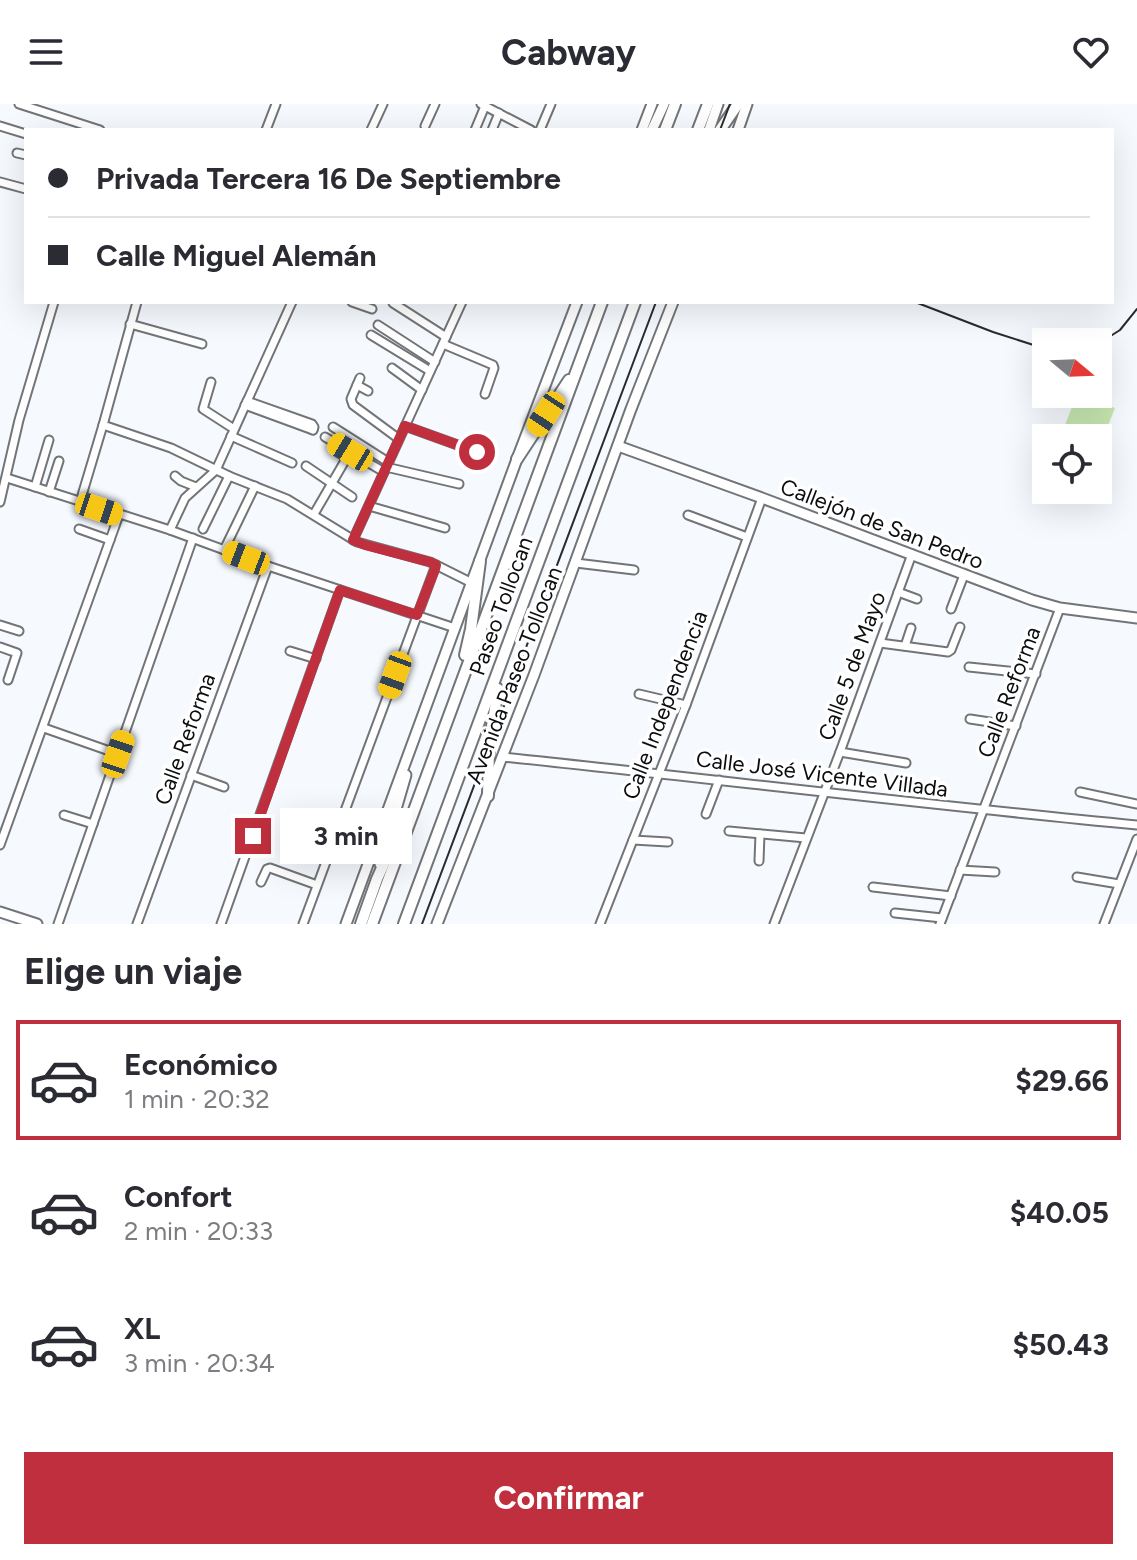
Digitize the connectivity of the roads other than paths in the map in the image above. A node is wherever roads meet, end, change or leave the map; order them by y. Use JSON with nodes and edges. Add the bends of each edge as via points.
{"nodes":[{"id":1,"x":19,"y":104,"type":"edge"},
{"id":2,"x":276,"y":104,"type":"edge"},
{"id":3,"x":383,"y":104,"type":"edge"},
{"id":4,"x":435,"y":104,"type":"edge"},
{"id":5,"x":551,"y":104,"type":"edge"},
{"id":6,"x":652,"y":104,"type":"edge"},
{"id":7,"x":664,"y":104,"type":"edge"},
{"id":8,"x":675,"y":104,"type":"edge"},
{"id":9,"x":708,"y":104,"type":"edge"},
{"id":10,"x":718,"y":104,"type":"edge"},
{"id":11,"x":738,"y":104,"type":"edge"},
{"id":12,"x":747,"y":104,"type":"edge"},
{"id":13,"x":483,"y":105,"type":"edge"},
{"id":14,"x":499,"y":113,"type":"junction"},
{"id":15,"x":0,"y":126,"type":"edge"},
{"id":16,"x":425,"y":126,"type":"dead end"},
{"id":17,"x":94,"y":128,"type":"edge"},
{"id":18,"x":267,"y":128,"type":"edge"},
{"id":19,"x":372,"y":128,"type":"edge"},
{"id":20,"x":476,"y":128,"type":"edge"},
{"id":21,"x":493,"y":128,"type":"edge"},
{"id":22,"x":527,"y":128,"type":"edge"},
{"id":23,"x":541,"y":128,"type":"edge"},
{"id":24,"x":643,"y":128,"type":"edge"},
{"id":25,"x":653,"y":128,"type":"edge"},
{"id":26,"x":666,"y":128,"type":"edge"},
{"id":27,"x":699,"y":128,"type":"edge"},
{"id":28,"x":710,"y":128,"type":"edge"},
{"id":29,"x":721,"y":128,"type":"edge"},
{"id":30,"x":739,"y":128,"type":"edge"},
{"id":31,"x":24,"y":133,"type":"edge"},
{"id":32,"x":17,"y":153,"type":"dead end"},
{"id":33,"x":24,"y":155,"type":"edge"},
{"id":34,"x":0,"y":182,"type":"edge"},
{"id":35,"x":24,"y":188,"type":"edge"},
{"id":36,"x":53,"y":304,"type":"edge"},
{"id":37,"x":136,"y":304,"type":"edge"},
{"id":38,"x":291,"y":304,"type":"edge"},
{"id":39,"x":358,"y":304,"type":"edge"},
{"id":40,"x":394,"y":304,"type":"edge"},
{"id":41,"x":461,"y":304,"type":"edge"},
{"id":42,"x":576,"y":304,"type":"edge"},
{"id":43,"x":601,"y":304,"type":"edge"},
{"id":44,"x":634,"y":304,"type":"edge"},
{"id":45,"x":670,"y":304,"type":"edge"},
{"id":46,"x":372,"y":309,"type":"dead end"},
{"id":47,"x":130,"y":324,"type":"junction"},
{"id":48,"x":378,"y":325,"type":"dead end"},
{"id":49,"x":371,"y":335,"type":"dead end"},
{"id":50,"x":445,"y":340,"type":"junction"},
{"id":51,"x":202,"y":344,"type":"dead end"},
{"id":52,"x":435,"y":362,"type":"junction"},
{"id":53,"x":579,"y":365,"type":"junction"},
{"id":54,"x":392,"y":368,"type":"dead end"},
{"id":55,"x":430,"y":371,"type":"junction"},
{"id":56,"x":211,"y":382,"type":"dead end"},
{"id":57,"x":422,"y":390,"type":"junction"},
{"id":58,"x":368,"y":391,"type":"dead end"},
{"id":59,"x":485,"y":394,"type":"dead end"},
{"id":60,"x":407,"y":395,"type":"dead end"},
{"id":61,"x":416,"y":401,"type":"junction"},
{"id":62,"x":246,"y":403,"type":"junction"},
{"id":63,"x":103,"y":425,"type":"junction"},
{"id":64,"x":405,"y":426,"type":"junction"},
{"id":65,"x":333,"y":427,"type":"dead end"},
{"id":66,"x":313,"y":430,"type":"dead end"},
{"id":67,"x":232,"y":432,"type":"junction"},
{"id":68,"x":325,"y":437,"type":"dead end"},
{"id":69,"x":399,"y":439,"type":"junction"},
{"id":70,"x":49,"y":440,"type":"dead end"},
{"id":71,"x":620,"y":442,"type":"junction"},
{"id":72,"x":350,"y":452,"type":"junction"},
{"id":73,"x":477,"y":452,"type":"dead end"},
{"id":74,"x":517,"y":459,"type":"junction"},
{"id":75,"x":59,"y":461,"type":"dead end"},
{"id":76,"x":292,"y":463,"type":"dead end"},
{"id":77,"x":306,"y":466,"type":"dead end"},
{"id":78,"x":386,"y":467,"type":"junction"},
{"id":79,"x":216,"y":470,"type":"junction"},
{"id":80,"x":175,"y":476,"type":"dead end"},
{"id":81,"x":229,"y":476,"type":"junction"},
{"id":82,"x":7,"y":478,"type":"junction"},
{"id":83,"x":332,"y":482,"type":"junction"},
{"id":84,"x":459,"y":484,"type":"dead end"},
{"id":85,"x":255,"y":486,"type":"junction"},
{"id":86,"x":35,"y":487,"type":"junction"},
{"id":87,"x":196,"y":487,"type":"junction"},
{"id":88,"x":49,"y":492,"type":"junction"},
{"id":89,"x":352,"y":497,"type":"dead end"},
{"id":90,"x":762,"y":498,"type":"junction"},
{"id":91,"x":0,"y":502,"type":"edge"},
{"id":92,"x":80,"y":502,"type":"junction"},
{"id":93,"x":170,"y":505,"type":"dead end"},
{"id":94,"x":369,"y":506,"type":"junction"},
{"id":95,"x":179,"y":509,"type":"junction"},
{"id":96,"x":314,"y":514,"type":"junction"},
{"id":97,"x":119,"y":515,"type":"junction"},
{"id":98,"x":688,"y":515,"type":"dead end"},
{"id":99,"x":445,"y":528,"type":"dead end"},
{"id":100,"x":79,"y":529,"type":"dead end"},
{"id":101,"x":203,"y":529,"type":"dead end"},
{"id":102,"x":170,"y":530,"type":"junction"},
{"id":103,"x":747,"y":537,"type":"junction"},
{"id":104,"x":193,"y":538,"type":"junction"},
{"id":105,"x":110,"y":540,"type":"junction"},
{"id":106,"x":353,"y":540,"type":"junction"},
{"id":107,"x":224,"y":550,"type":"junction"},
{"id":108,"x":912,"y":554,"type":"junction"},
{"id":109,"x":480,"y":561,"type":"junction"},
{"id":110,"x":576,"y":563,"type":"junction"},
{"id":111,"x":436,"y":565,"type":"junction"},
{"id":112,"x":268,"y":566,"type":"junction"},
{"id":113,"x":634,"y":570,"type":"dead end"},
{"id":114,"x":964,"y":575,"type":"junction"},
{"id":115,"x":472,"y":583,"type":"junction"},
{"id":116,"x":340,"y":590,"type":"junction"},
{"id":117,"x":898,"y":592,"type":"junction"},
{"id":118,"x":917,"y":599,"type":"dead end"},
{"id":119,"x":524,"y":603,"type":"junction"},
{"id":120,"x":1060,"y":608,"type":"junction"},
{"id":121,"x":951,"y":609,"type":"dead end"},
{"id":122,"x":417,"y":615,"type":"junction"},
{"id":123,"x":1137,"y":618,"type":"edge"},
{"id":124,"x":0,"y":625,"type":"edge"},
{"id":125,"x":960,"y":627,"type":"dead end"},
{"id":126,"x":455,"y":628,"type":"junction"},
{"id":127,"x":911,"y":628,"type":"dead end"},
{"id":128,"x":19,"y":631,"type":"dead end"},
{"id":129,"x":880,"y":643,"type":"junction"},
{"id":130,"x":905,"y":646,"type":"junction"},
{"id":131,"x":0,"y":647,"type":"edge"},
{"id":132,"x":290,"y":651,"type":"dead end"},
{"id":133,"x":316,"y":659,"type":"junction"},
{"id":134,"x":969,"y":667,"type":"dead end"},
{"id":135,"x":1036,"y":674,"type":"junction"},
{"id":136,"x":8,"y":680,"type":"dead end"},
{"id":137,"x":459,"y":689,"type":"junction"},
{"id":138,"x":639,"y":694,"type":"dead end"},
{"id":139,"x":686,"y":705,"type":"junction"},
{"id":140,"x":970,"y":719,"type":"dead end"},
{"id":141,"x":1016,"y":726,"type":"junction"},
{"id":142,"x":44,"y":728,"type":"junction"},
{"id":143,"x":413,"y":740,"type":"junction"},
{"id":144,"x":840,"y":752,"type":"junction"},
{"id":145,"x":118,"y":754,"type":"junction"},
{"id":146,"x":503,"y":757,"type":"junction"},
{"id":147,"x":906,"y":763,"type":"dead end"},
{"id":148,"x":659,"y":773,"type":"junction"},
{"id":149,"x":191,"y":775,"type":"junction"},
{"id":150,"x":427,"y":775,"type":"junction"},
{"id":151,"x":719,"y":780,"type":"junction"},
{"id":152,"x":224,"y":787,"type":"dead end"},
{"id":153,"x":824,"y":791,"type":"junction"},
{"id":154,"x":1080,"y":792,"type":"dead end"},
{"id":155,"x":488,"y":796,"type":"junction"},
{"id":156,"x":1137,"y":804,"type":"edge"},
{"id":157,"x":982,"y":810,"type":"junction"},
{"id":158,"x":706,"y":814,"type":"dead end"},
{"id":159,"x":64,"y":815,"type":"dead end"},
{"id":160,"x":93,"y":824,"type":"junction"},
{"id":161,"x":1137,"y":825,"type":"edge"},
{"id":162,"x":729,"y":831,"type":"dead end"},
{"id":163,"x":760,"y":834,"type":"junction"},
{"id":164,"x":806,"y":838,"type":"junction"},
{"id":165,"x":1137,"y":839,"type":"edge"},
{"id":166,"x":633,"y":840,"type":"junction"},
{"id":167,"x":668,"y":842,"type":"dead end"},
{"id":168,"x":0,"y":845,"type":"edge"},
{"id":169,"x":759,"y":861,"type":"dead end"},
{"id":170,"x":960,"y":870,"type":"junction"},
{"id":171,"x":995,"y":872,"type":"dead end"},
{"id":172,"x":1077,"y":877,"type":"dead end"},
{"id":173,"x":377,"y":879,"type":"junction"},
{"id":174,"x":261,"y":882,"type":"dead end"},
{"id":175,"x":1119,"y":884,"type":"junction"},
{"id":176,"x":317,"y":885,"type":"junction"},
{"id":177,"x":873,"y":887,"type":"dead end"},
{"id":178,"x":951,"y":896,"type":"junction"},
{"id":179,"x":0,"y":912,"type":"edge"},
{"id":180,"x":895,"y":913,"type":"dead end"},
{"id":181,"x":941,"y":921,"type":"edge"},
{"id":182,"x":37,"y":924,"type":"edge"},
{"id":183,"x":58,"y":924,"type":"edge"},
{"id":184,"x":137,"y":924,"type":"edge"},
{"id":185,"x":221,"y":924,"type":"edge"},
{"id":186,"x":303,"y":924,"type":"edge"},
{"id":187,"x":346,"y":924,"type":"edge"},
{"id":188,"x":361,"y":924,"type":"edge"},
{"id":189,"x":372,"y":924,"type":"edge"},
{"id":190,"x":404,"y":924,"type":"edge"},
{"id":191,"x":437,"y":924,"type":"edge"},
{"id":192,"x":600,"y":924,"type":"edge"},
{"id":193,"x":774,"y":924,"type":"edge"},
{"id":194,"x":1104,"y":924,"type":"edge"}],
"edges":[{"from":1,"to":17,"type":"street"},
{"from":2,"to":18,"type":"street"},
{"from":3,"to":19,"type":"street"},
{"from":4,"to":16,"type":"street"},
{"from":5,"to":23,"type":"street"},
{"from":6,"to":24,"type":"main road"},
{"from":7,"to":25,"type":"main road"},
{"from":8,"to":26,"type":"highway"},
{"from":9,"to":27,"type":"highway"},
{"from":10,"to":28,"type":"main road"},
{"from":11,"to":29,"type":"highway"},
{"from":12,"to":30,"type":"main road"},
{"from":13,"to":14,"type":"street"},
{"from":13,"to":20,"type":"street"},
{"from":14,"to":21,"type":"street"},
{"from":14,"to":22,"type":"street"},
{"from":15,"to":31,"type":"street"},
{"from":32,"to":33,"type":"street"},
{"from":34,"to":35,"type":"street"},
{"from":36,"to":82,"type":"street"},
{"from":37,"to":47,"type":"street"},
{"from":38,"to":62,"type":"street"},
{"from":39,"to":46,"type":"street"},
{"from":40,"to":50,"type":"street"},
{"from":41,"to":50,"type":"street"},
{"from":42,"to":74,"type":"main road"},
{"from":43,"to":53,"type":"highway","name":"Paseo Tollocan"},
{"from":44,"to":119,"type":"highway","name":"Paseo Tollocan"},
{"from":45,"to":71,"type":"main road","name":"Avenida Paseo Tollocan","via":[[632,396]]},
{"from":47,"to":51,"type":"street"},
{"from":47,"to":63,"type":"street"},
{"from":48,"to":52,"type":"street"},
{"from":49,"to":55,"type":"street"},
{"from":50,"to":52,"type":"street"},
{"from":50,"to":59,"type":"street","via":[[493,365]]},
{"from":52,"to":55,"type":"street"},
{"from":53,"to":74,"type":"highway"},
{"from":53,"to":137,"type":"highway","name":"Paseo Tollocan"},
{"from":54,"to":57,"type":"street"},
{"from":55,"to":57,"type":"street"},
{"from":56,"to":67,"type":"street","via":[[204,410]]},
{"from":57,"to":61,"type":"street"},
{"from":58,"to":69,"type":"street","via":[[358,382],[353,405]]},
{"from":60,"to":61,"type":"street"},
{"from":61,"to":64,"type":"street"},
{"from":62,"to":66,"type":"street"},
{"from":62,"to":67,"type":"street"},
{"from":63,"to":79,"type":"street"},
{"from":63,"to":92,"type":"street"},
{"from":64,"to":69,"type":"street"},
{"from":64,"to":73,"type":"street"},
{"from":65,"to":78,"type":"street"},
{"from":67,"to":76,"type":"street"},
{"from":67,"to":79,"type":"street"},
{"from":68,"to":72,"type":"street"},
{"from":69,"to":78,"type":"street"},
{"from":70,"to":86,"type":"street"},
{"from":71,"to":90,"type":"main road","name":"Callejón de San Pedro"},
{"from":71,"to":110,"type":"main road","name":"Avenida Paseo Tollocan"},
{"from":72,"to":78,"type":"street"},
{"from":72,"to":83,"type":"street"},
{"from":74,"to":109,"type":"main road"},
{"from":75,"to":88,"type":"street"},
{"from":77,"to":83,"type":"street"},
{"from":78,"to":84,"type":"street"},
{"from":78,"to":94,"type":"street"},
{"from":79,"to":81,"type":"street"},
{"from":79,"to":87,"type":"street"},
{"from":80,"to":87,"type":"street"},
{"from":81,"to":85,"type":"street"},
{"from":81,"to":101,"type":"street"},
{"from":82,"to":86,"type":"street"},
{"from":82,"to":91,"type":"street"},
{"from":83,"to":89,"type":"street"},
{"from":83,"to":96,"type":"street"},
{"from":85,"to":96,"type":"street"},
{"from":85,"to":107,"type":"street"},
{"from":86,"to":88,"type":"street"},
{"from":87,"to":95,"type":"street"},
{"from":88,"to":92,"type":"street"},
{"from":90,"to":103,"type":"street","name":"Calle Independencia"},
{"from":90,"to":108,"type":"main road","name":"Callejón de San Pedro"},
{"from":92,"to":97,"type":"street"},
{"from":93,"to":95,"type":"street"},
{"from":94,"to":99,"type":"street"},
{"from":94,"to":106,"type":"street"},
{"from":95,"to":102,"type":"street"},
{"from":96,"to":106,"type":"street"},
{"from":97,"to":102,"type":"street"},
{"from":97,"to":105,"type":"street"},
{"from":98,"to":103,"type":"street"},
{"from":100,"to":105,"type":"street"},
{"from":102,"to":104,"type":"street"},
{"from":103,"to":139,"type":"street","name":"Calle Independencia"},
{"from":104,"to":107,"type":"street"},
{"from":104,"to":145,"type":"street"},
{"from":105,"to":142,"type":"street"},
{"from":106,"to":111,"type":"street"},
{"from":107,"to":112,"type":"street"},
{"from":108,"to":114,"type":"main road","name":"Callejón de San Pedro"},
{"from":108,"to":117,"type":"street","name":"Calle 5 de Mayo"},
{"from":109,"to":115,"type":"main road"},
{"from":109,"to":137,"type":"highway"},
{"from":110,"to":113,"type":"street"},
{"from":110,"to":146,"type":"main road","name":"Avenida Paseo Tollocan"},
{"from":111,"to":115,"type":"street"},
{"from":111,"to":122,"type":"street"},
{"from":112,"to":116,"type":"street"},
{"from":112,"to":149,"type":"street","name":"Calle Reforma"},
{"from":114,"to":120,"type":"main road","name":"Callejón de San Pedro"},
{"from":114,"to":121,"type":"street"},
{"from":115,"to":126,"type":"main road"},
{"from":116,"to":122,"type":"street"},
{"from":116,"to":133,"type":"street"},
{"from":117,"to":118,"type":"street"},
{"from":117,"to":129,"type":"street","name":"Calle 5 de Mayo"},
{"from":119,"to":155,"type":"highway","via":[[493,709]]},
{"from":119,"to":190,"type":"highway","name":"Paseo Tollocan"},
{"from":120,"to":123,"type":"main road","name":"Callejón de San Pedro"},
{"from":120,"to":135,"type":"street","name":"Calle Reforma"},
{"from":122,"to":126,"type":"street"},
{"from":122,"to":176,"type":"street"},
{"from":124,"to":128,"type":"street"},
{"from":125,"to":130,"type":"street","via":[[949,652]]},
{"from":126,"to":143,"type":"main road"},
{"from":127,"to":130,"type":"street"},
{"from":129,"to":130,"type":"street"},
{"from":129,"to":144,"type":"street","name":"Calle 5 de Mayo"},
{"from":131,"to":136,"type":"street","via":[[17,653]]},
{"from":132,"to":133,"type":"street"},
{"from":133,"to":185,"type":"street"},
{"from":134,"to":135,"type":"street"},
{"from":135,"to":141,"type":"street","name":"Calle Reforma"},
{"from":137,"to":150,"type":"highway","name":"Paseo Tollocan"},
{"from":138,"to":139,"type":"street"},
{"from":139,"to":148,"type":"street","name":"Calle Independencia"},
{"from":140,"to":141,"type":"street"},
{"from":141,"to":157,"type":"street","name":"Calle Reforma"},
{"from":142,"to":145,"type":"street"},
{"from":142,"to":168,"type":"street"},
{"from":143,"to":173,"type":"main road"},
{"from":143,"to":187,"type":"main road"},
{"from":144,"to":147,"type":"street"},
{"from":144,"to":153,"type":"street","name":"Calle 5 de Mayo"},
{"from":145,"to":160,"type":"street"},
{"from":146,"to":148,"type":"street","name":"Calle José Vicente Villada"},
{"from":146,"to":155,"type":"main road","name":"Avenida Paseo Tollocan"},
{"from":148,"to":151,"type":"street","name":"Calle José Vicente Villada"},
{"from":148,"to":166,"type":"street","name":"Calle Independencia"},
{"from":149,"to":152,"type":"street"},
{"from":149,"to":184,"type":"street","name":"Calle Reforma"},
{"from":150,"to":173,"type":"highway"},
{"from":150,"to":189,"type":"highway","name":"Paseo Tollocan"},
{"from":151,"to":153,"type":"street","name":"Calle José Vicente Villada"},
{"from":151,"to":158,"type":"street"},
{"from":153,"to":157,"type":"street","name":"Calle José Vicente Villada"},
{"from":153,"to":164,"type":"street","name":"Calle 5 de Mayo"},
{"from":154,"to":156,"type":"street"},
{"from":155,"to":191,"type":"main road","name":"Avenida Paseo Tollocan"},
{"from":157,"to":161,"type":"street","name":"Calle José Vicente Villada"},
{"from":157,"to":170,"type":"street","name":"Calle Reforma"},
{"from":159,"to":160,"type":"street"},
{"from":160,"to":183,"type":"street"},
{"from":162,"to":163,"type":"street"},
{"from":163,"to":164,"type":"street"},
{"from":163,"to":169,"type":"street"},
{"from":164,"to":193,"type":"street","name":"Calle 5 de Mayo"},
{"from":165,"to":175,"type":"street"},
{"from":166,"to":167,"type":"street"},
{"from":166,"to":192,"type":"street","name":"Calle Independencia"},
{"from":170,"to":171,"type":"street"},
{"from":170,"to":178,"type":"street","name":"Calle Reforma"},
{"from":172,"to":175,"type":"street"},
{"from":173,"to":188,"type":"highway"},
{"from":174,"to":176,"type":"street","via":[[270,868]]},
{"from":175,"to":194,"type":"street"},
{"from":176,"to":186,"type":"street"},
{"from":177,"to":178,"type":"street"},
{"from":178,"to":181,"type":"street","name":"Calle Reforma"},
{"from":179,"to":182,"type":"main road"},
{"from":180,"to":181,"type":"street"}]}
